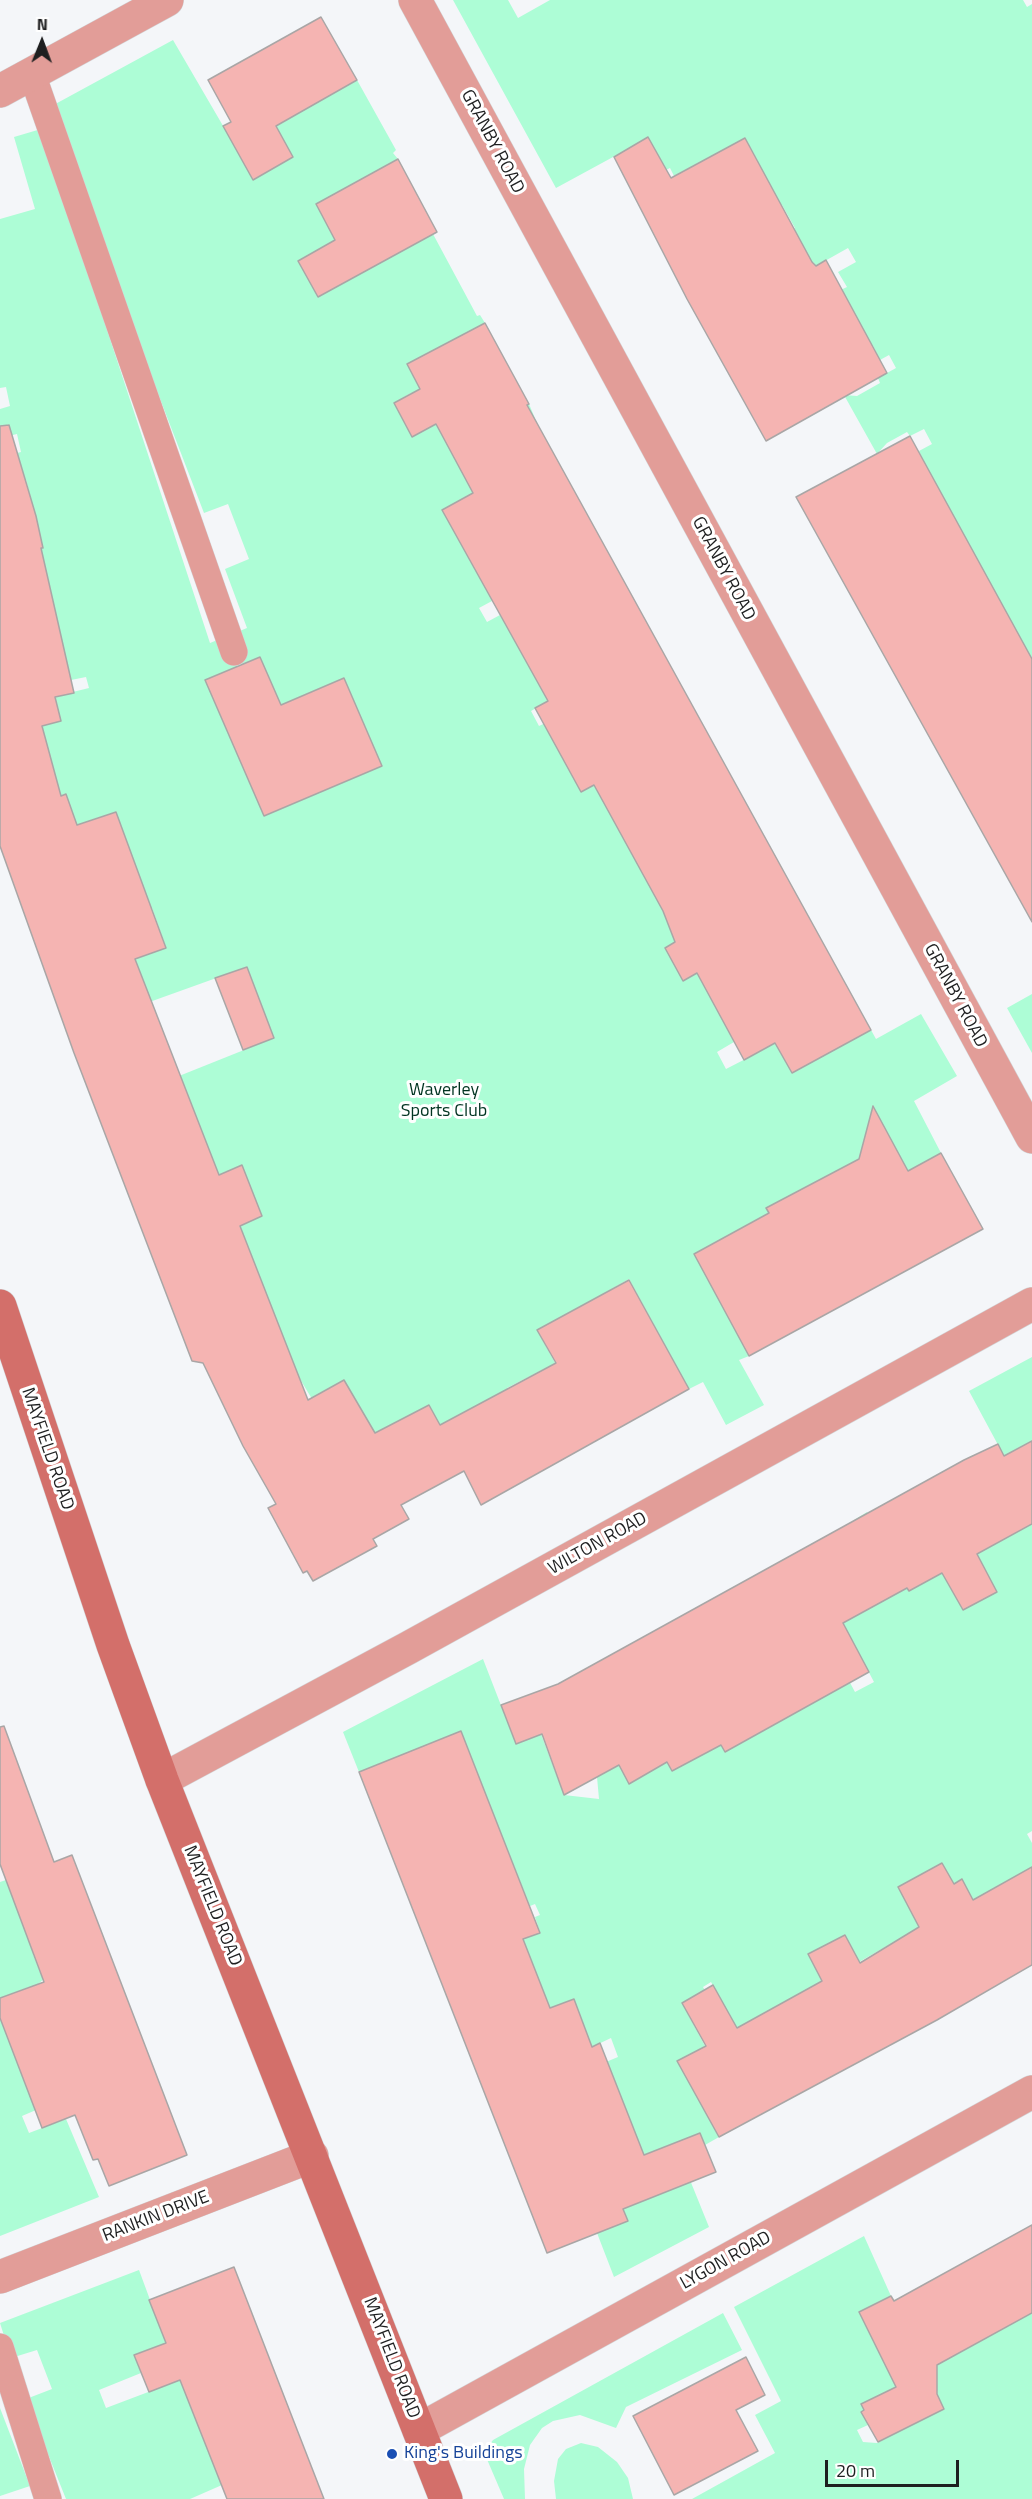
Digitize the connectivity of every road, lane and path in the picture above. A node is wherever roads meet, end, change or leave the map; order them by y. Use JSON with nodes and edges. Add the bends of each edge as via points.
{"nodes":[{"id":1,"x":167,"y":0,"type":"edge"},
{"id":2,"x":415,"y":0,"type":"edge"},
{"id":3,"x":32,"y":74,"type":"junction"},
{"id":4,"x":0,"y":91,"type":"edge"},
{"id":5,"x":234,"y":652,"type":"dead end"},
{"id":6,"x":1032,"y":1137,"type":"edge"},
{"id":7,"x":1032,"y":1304,"type":"edge"},
{"id":8,"x":0,"y":1305,"type":"edge"},
{"id":9,"x":162,"y":1780,"type":"junction"},
{"id":10,"x":1032,"y":2092,"type":"edge"},
{"id":11,"x":312,"y":2156,"type":"junction"},
{"id":12,"x":0,"y":2277,"type":"edge"},
{"id":13,"x":0,"y":2348,"type":"edge"},
{"id":14,"x":419,"y":2430,"type":"junction"},
{"id":15,"x":48,"y":2499,"type":"edge"},
{"id":16,"x":446,"y":2499,"type":"edge"}],
"edges":[{"from":1,"to":3,"type":"street"},
{"from":2,"to":6,"type":"street","name":"GRANBY ROAD"},
{"from":3,"to":4,"type":"street"},
{"from":3,"to":5,"type":"lane"},
{"from":7,"to":9,"type":"street","name":"WILTON ROAD"},
{"from":8,"to":9,"type":"street","name":"MAYFIELD ROAD"},
{"from":9,"to":11,"type":"street","name":"MAYFIELD ROAD"},
{"from":10,"to":14,"type":"street","name":"LYGON ROAD"},
{"from":11,"to":12,"type":"street","name":"RANKIN DRIVE"},
{"from":11,"to":14,"type":"street","name":"MAYFIELD ROAD"},
{"from":13,"to":15,"type":"lane"},
{"from":14,"to":16,"type":"street","name":"MAYFIELD ROAD"}]}
